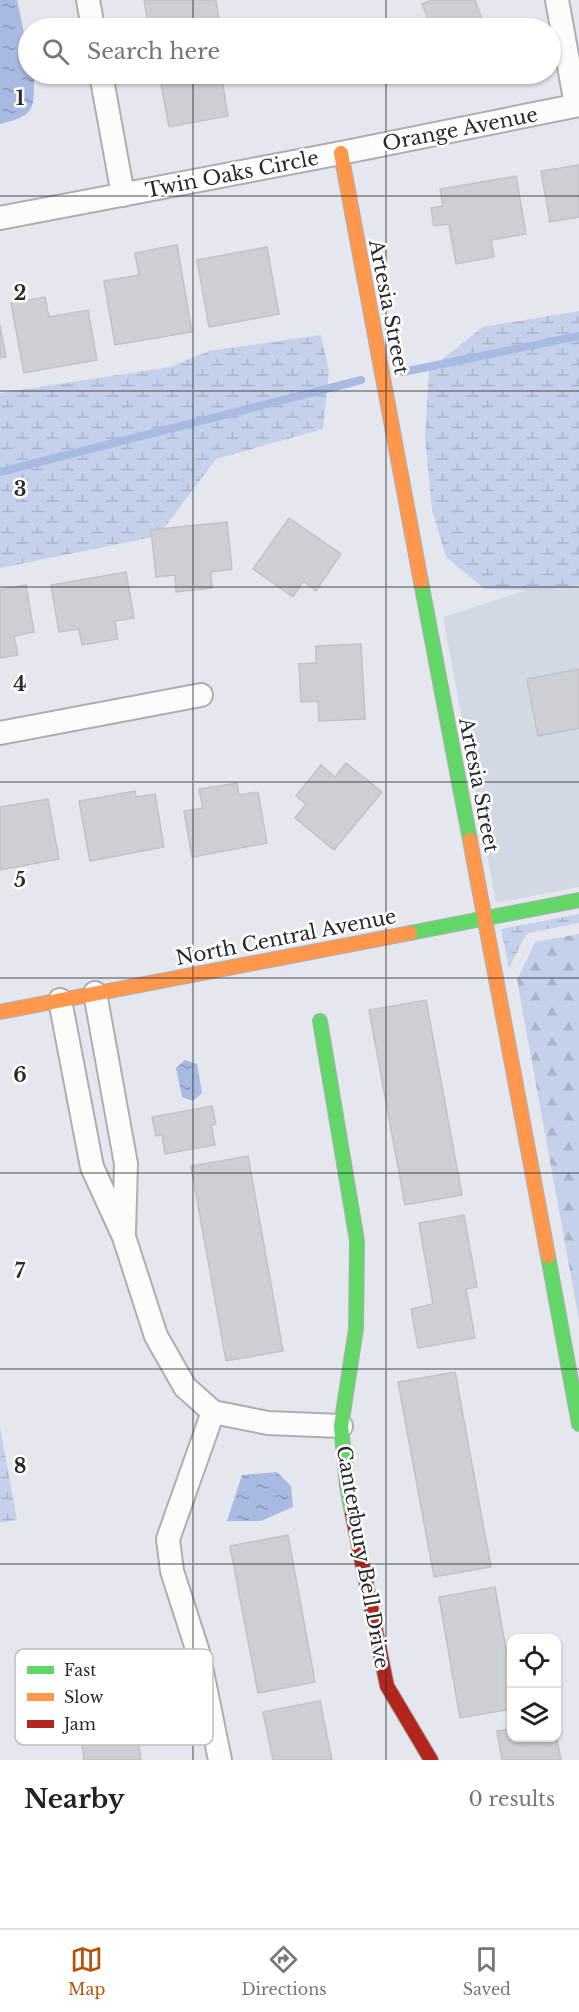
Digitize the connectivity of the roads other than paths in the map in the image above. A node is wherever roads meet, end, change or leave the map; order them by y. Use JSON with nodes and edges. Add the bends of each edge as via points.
{"nodes":[{"id":1,"x":88,"y":0,"type":"edge"},
{"id":2,"x":556,"y":0,"type":"edge"},
{"id":3,"x":91,"y":18,"type":"edge"},
{"id":4,"x":560,"y":18,"type":"edge"},
{"id":5,"x":561,"y":24,"type":"edge"},
{"id":6,"x":103,"y":84,"type":"edge"},
{"id":7,"x":578,"y":105,"type":"edge"},
{"id":8,"x":340,"y":153,"type":"junction"},
{"id":9,"x":123,"y":195,"type":"junction"},
{"id":10,"x":0,"y":218,"type":"edge"},
{"id":11,"x":201,"y":695,"type":"dead end"},
{"id":12,"x":0,"y":733,"type":"edge"},
{"id":13,"x":579,"y":900,"type":"edge"},
{"id":14,"x":484,"y":918,"type":"junction"},
{"id":15,"x":95,"y":993,"type":"junction"},
{"id":16,"x":60,"y":1000,"type":"junction"},
{"id":17,"x":0,"y":1012,"type":"edge"},
{"id":18,"x":320,"y":1021,"type":"dead end"},
{"id":19,"x":124,"y":1237,"type":"junction"},
{"id":20,"x":213,"y":1412,"type":"junction"},
{"id":21,"x":579,"y":1424,"type":"edge"},
{"id":22,"x":341,"y":1426,"type":"junction"},
{"id":23,"x":197,"y":1649,"type":"edge"},
{"id":24,"x":213,"y":1726,"type":"edge"},
{"id":25,"x":220,"y":1760,"type":"edge"},
{"id":26,"x":431,"y":1760,"type":"edge"}],
"edges":[{"from":1,"to":3,"type":"street"},
{"from":2,"to":4,"type":"street"},
{"from":5,"to":7,"type":"street"},
{"from":6,"to":9,"type":"street","name":"Twin Oaks Circle"},
{"from":7,"to":8,"type":"street","name":"Orange Avenue"},
{"from":8,"to":9,"type":"street","name":"Twin Oaks Circle"},
{"from":8,"to":14,"type":"street","name":"Artesia Street"},
{"from":9,"to":10,"type":"street","name":"Twin Oaks Circle"},
{"from":11,"to":12,"type":"street"},
{"from":13,"to":14,"type":"street","name":"North Central Avenue"},
{"from":14,"to":15,"type":"street","name":"North Central Avenue"},
{"from":14,"to":21,"type":"street","name":"Artesia Street"},
{"from":15,"to":16,"type":"street","name":"North Central Avenue"},
{"from":15,"to":19,"type":"street","via":[[126,1164]]},
{"from":16,"to":17,"type":"street","name":"North Central Avenue"},
{"from":16,"to":19,"type":"street","via":[[92,1167]]},
{"from":18,"to":22,"type":"street","name":"Canterbury Bell Drive","via":[[357,1241],[356,1329]]},
{"from":19,"to":20,"type":"street","via":[[156,1336],[185,1387]]},
{"from":20,"to":22,"type":"street","via":[[268,1423]]},
{"from":20,"to":23,"type":"street","via":[[168,1539],[172,1571]]},
{"from":22,"to":26,"type":"street","name":"Canterbury Bell Drive","via":[[346,1486],[387,1686]]},
{"from":24,"to":25,"type":"street"}]}
